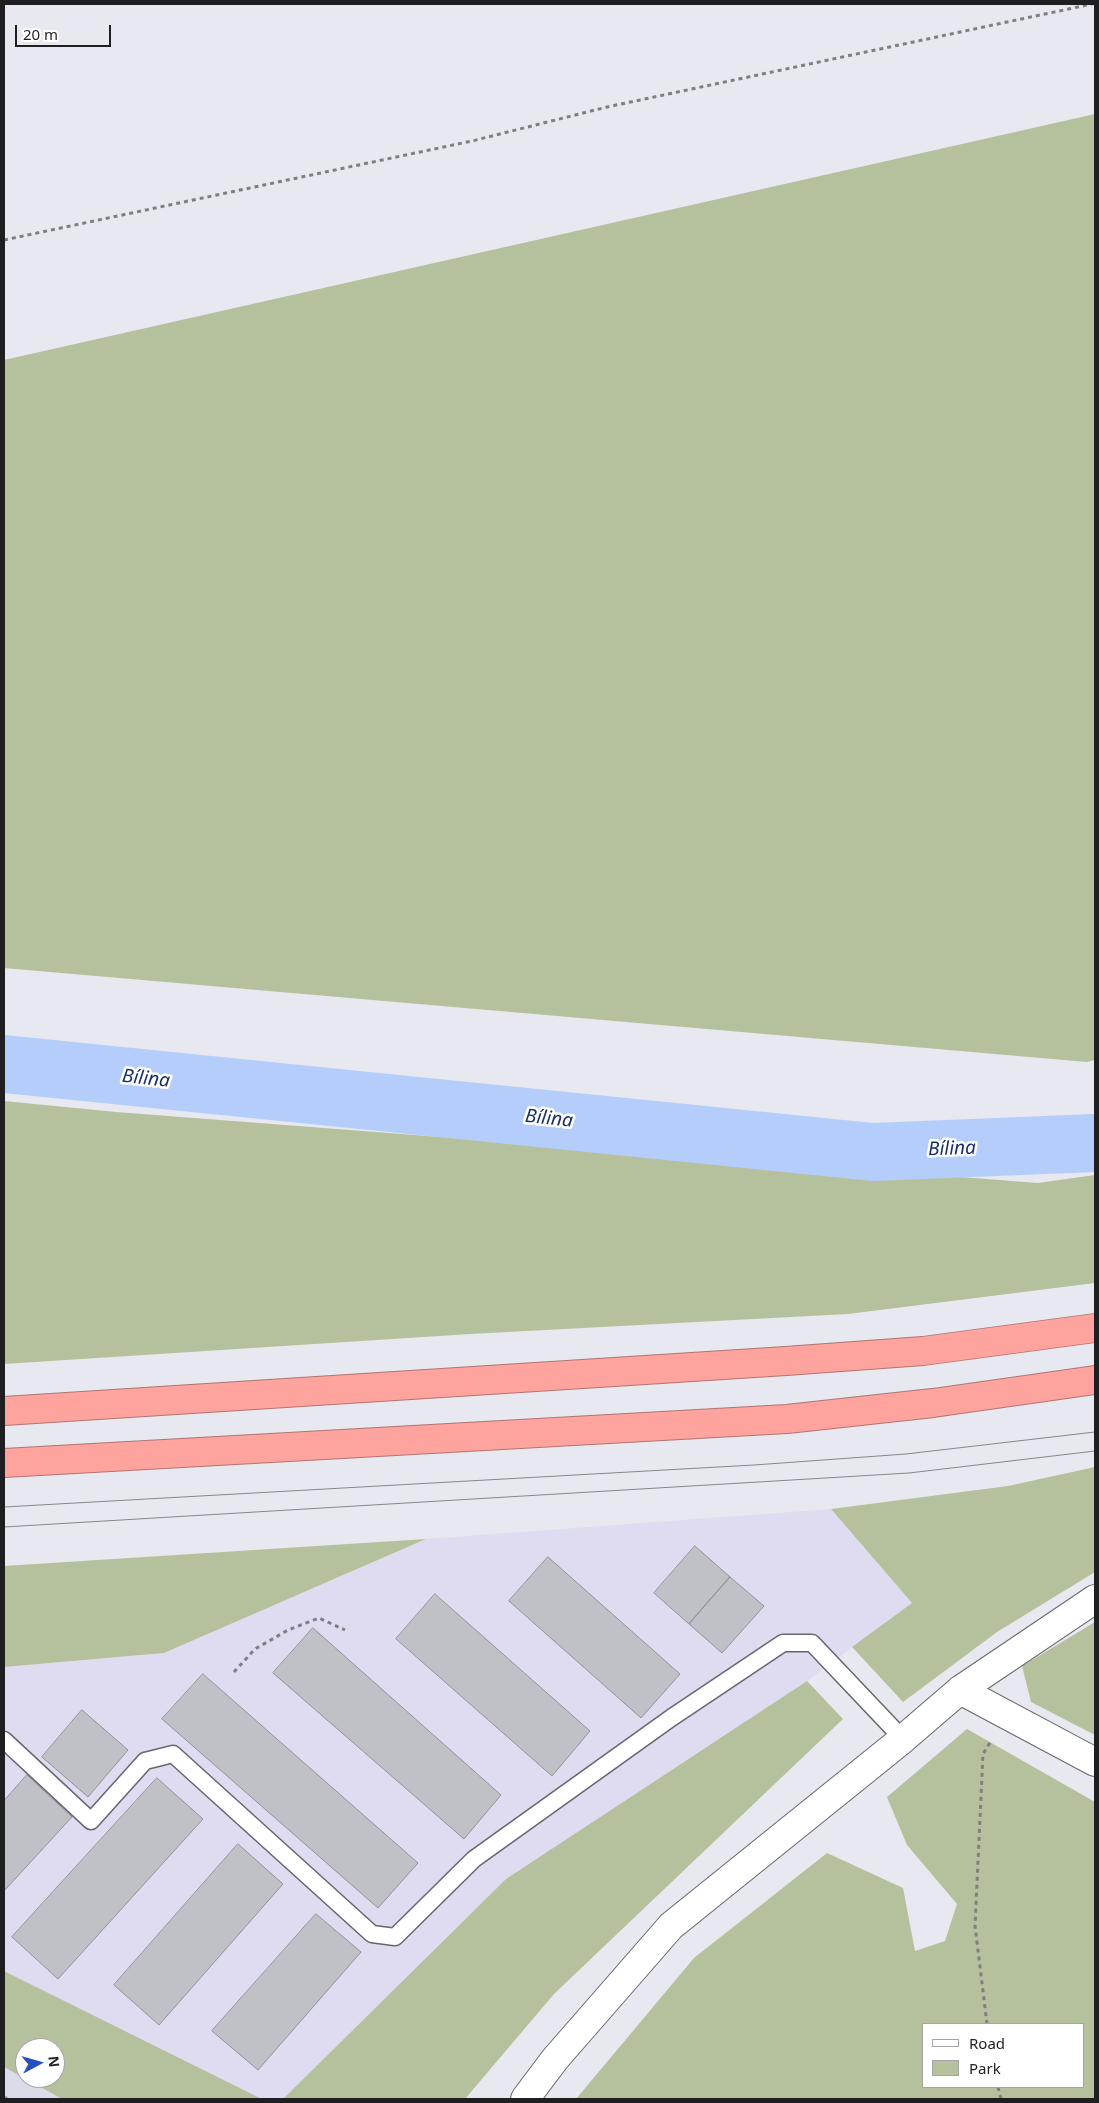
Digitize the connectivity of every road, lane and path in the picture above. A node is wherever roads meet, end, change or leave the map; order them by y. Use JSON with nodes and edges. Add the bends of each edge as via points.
{"nodes":[{"id":1,"x":1092,"y":4,"type":"edge"},
{"id":2,"x":4,"y":240,"type":"edge"},
{"id":3,"x":1095,"y":1328,"type":"edge"},
{"id":4,"x":1095,"y":1380,"type":"edge"},
{"id":5,"x":4,"y":1410,"type":"edge"},
{"id":6,"x":4,"y":1463,"type":"edge"},
{"id":7,"x":1095,"y":1599,"type":"edge"},
{"id":8,"x":345,"y":1630,"type":"dead end"},
{"id":9,"x":234,"y":1672,"type":"dead end"},
{"id":10,"x":960,"y":1690,"type":"junction"},
{"id":11,"x":1007,"y":1715,"type":"junction"},
{"id":12,"x":903,"y":1739,"type":"junction"},
{"id":13,"x":4,"y":1740,"type":"edge"},
{"id":14,"x":1095,"y":1762,"type":"edge"},
{"id":15,"x":987,"y":2023,"type":"edge"},
{"id":16,"x":525,"y":2099,"type":"edge"}],
"edges":[{"from":1,"to":2,"type":"path"},
{"from":3,"to":5,"type":"highway","via":[[922,1350],[776,1362]]},
{"from":4,"to":6,"type":"highway","via":[[787,1419]]},
{"from":7,"to":10,"type":"street"},
{"from":8,"to":9,"type":"path","via":[[319,1618],[288,1630],[255,1649]]},
{"from":10,"to":11,"type":"street"},
{"from":10,"to":12,"type":"street"},
{"from":11,"to":14,"type":"street"},
{"from":11,"to":15,"type":"path","via":[[983,1754],[975,1926]]},
{"from":12,"to":13,"type":"lane","via":[[812,1643],[783,1644],[671,1718],[474,1859],[395,1936],[372,1934],[172,1754],[145,1760],[91,1821]]},
{"from":12,"to":16,"type":"street","via":[[671,1926],[555,2059]]}]}
